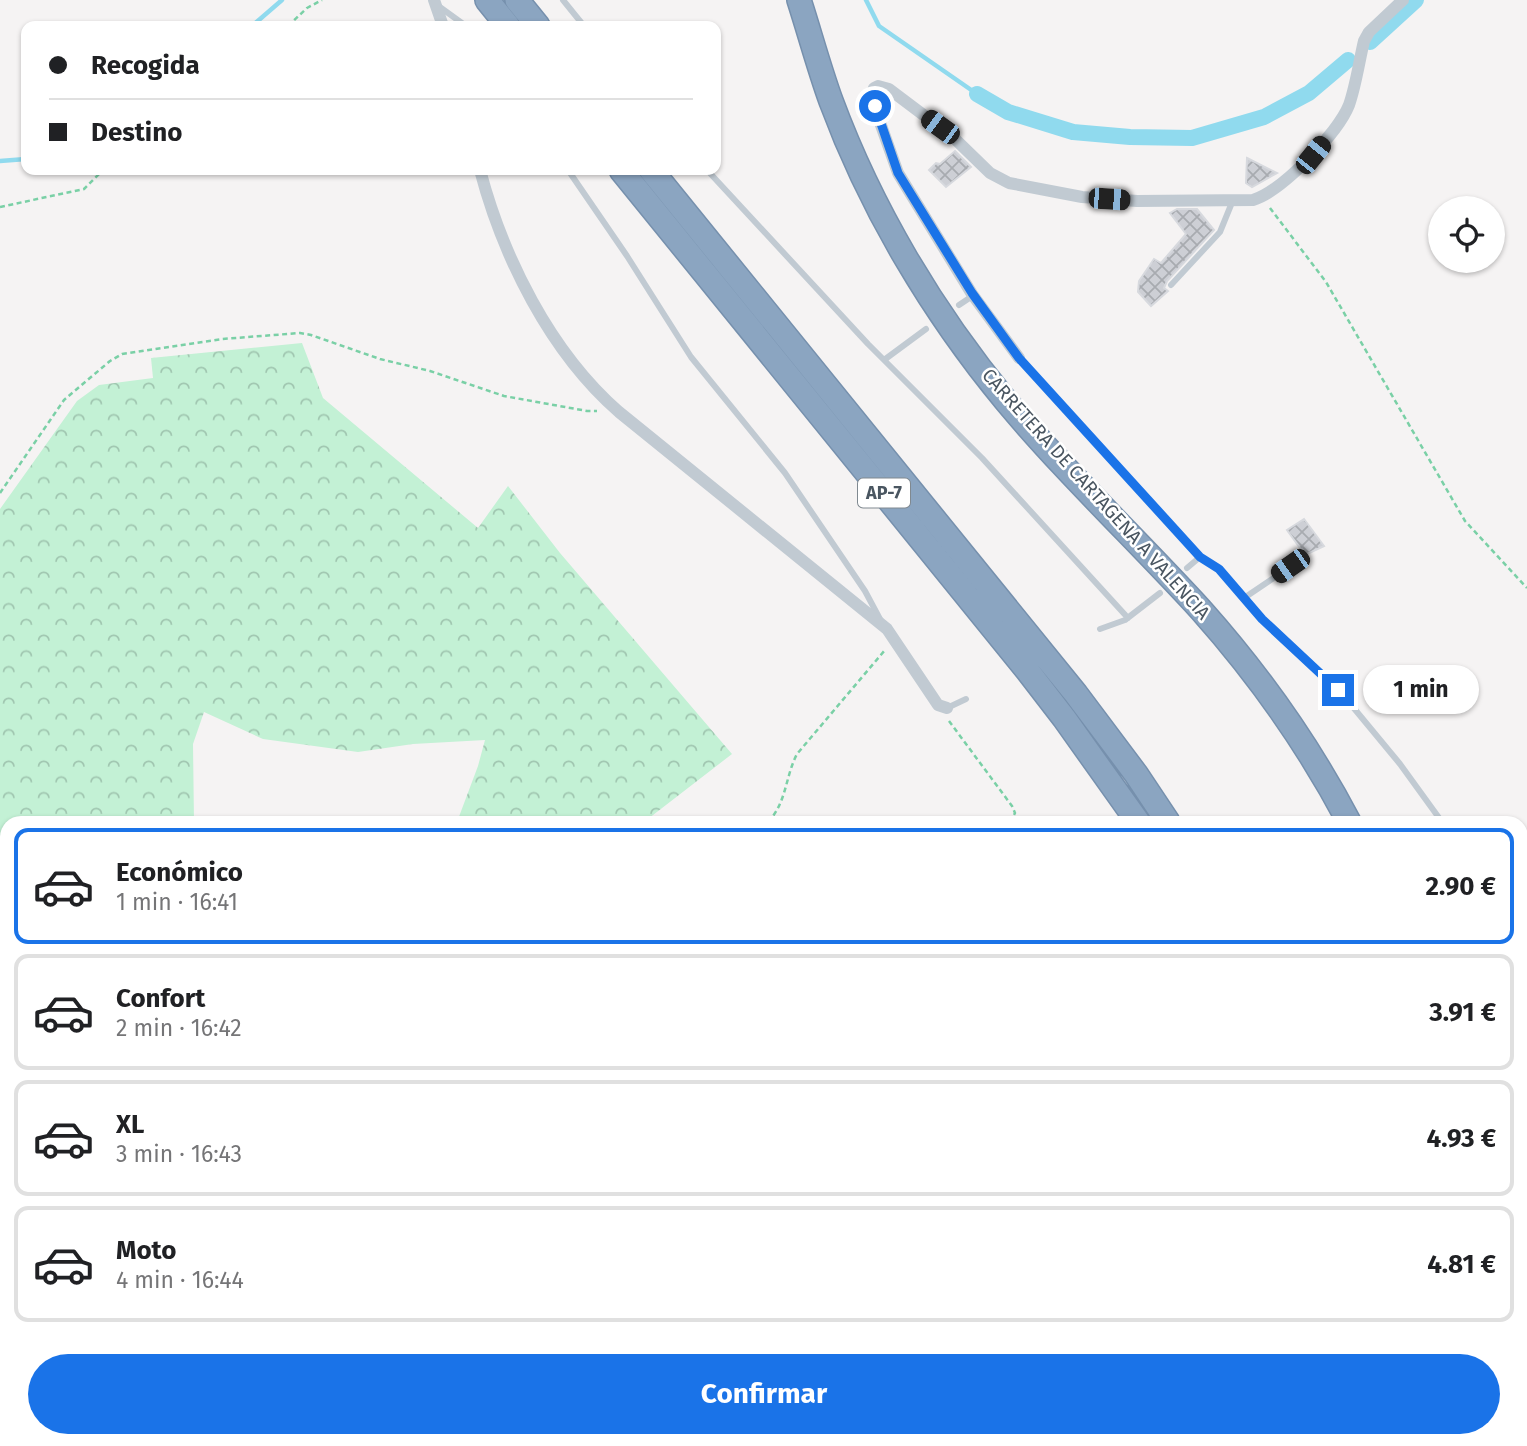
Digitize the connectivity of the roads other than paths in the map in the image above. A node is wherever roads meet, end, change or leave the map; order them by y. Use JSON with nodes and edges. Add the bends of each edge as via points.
{"nodes":[{"id":1,"x":487,"y":0,"type":"edge"},
{"id":2,"x":517,"y":0,"type":"edge"},
{"id":3,"x":563,"y":0,"type":"edge"},
{"id":4,"x":788,"y":0,"type":"edge"},
{"id":5,"x":799,"y":0,"type":"edge"},
{"id":6,"x":1403,"y":0,"type":"edge"},
{"id":7,"x":435,"y":2,"type":"edge"},
{"id":8,"x":441,"y":21,"type":"edge"},
{"id":9,"x":460,"y":21,"type":"edge"},
{"id":10,"x":504,"y":21,"type":"edge"},
{"id":11,"x":534,"y":21,"type":"edge"},
{"id":12,"x":580,"y":21,"type":"edge"},
{"id":13,"x":481,"y":175,"type":"edge"},
{"id":14,"x":571,"y":175,"type":"edge"},
{"id":15,"x":625,"y":175,"type":"edge"},
{"id":16,"x":655,"y":175,"type":"edge"},
{"id":17,"x":712,"y":175,"type":"edge"},
{"id":18,"x":1233,"y":200,"type":"junction"},
{"id":19,"x":1171,"y":285,"type":"dead end"},
{"id":20,"x":974,"y":295,"type":"junction"},
{"id":21,"x":959,"y":305,"type":"dead end"},
{"id":22,"x":926,"y":329,"type":"dead end"},
{"id":23,"x":1019,"y":358,"type":"joint"},
{"id":24,"x":884,"y":360,"type":"junction"},
{"id":25,"x":1088,"y":490,"type":"junction"},
{"id":26,"x":1200,"y":557,"type":"junction"},
{"id":27,"x":1290,"y":566,"type":"dead end"},
{"id":28,"x":1187,"y":568,"type":"dead end"},
{"id":29,"x":1160,"y":593,"type":"dead end"},
{"id":30,"x":1244,"y":598,"type":"junction"},
{"id":31,"x":1128,"y":618,"type":"junction"},
{"id":32,"x":883,"y":626,"type":"junction"},
{"id":33,"x":1100,"y":629,"type":"dead end"},
{"id":34,"x":966,"y":699,"type":"dead end"},
{"id":35,"x":947,"y":708,"type":"joint"},
{"id":36,"x":1134,"y":816,"type":"edge"},
{"id":37,"x":1164,"y":816,"type":"edge"},
{"id":38,"x":1346,"y":816,"type":"edge"},
{"id":39,"x":1438,"y":816,"type":"edge"}],
"edges":[{"from":1,"to":10,"type":"highway"},
{"from":2,"to":11,"type":"highway"},
{"from":3,"to":12,"type":"lane"},
{"from":4,"to":25,"type":"highway","via":[[805,60],[841,152],[889,248],[970,370],[1046,462]]},
{"from":5,"to":25,"type":"highway","name":"CARRETERA DE CARTAGENA A VALENCIA","via":[[831,101],[909,262],[1006,401]]},
{"from":6,"to":18,"type":"street","via":[[1369,32],[1350,102],[1313,155],[1264,196]]},
{"from":7,"to":8,"type":"street"},
{"from":7,"to":9,"type":"lane"},
{"from":13,"to":32,"type":"street","via":[[501,237],[535,306],[609,404]]},
{"from":14,"to":32,"type":"lane","via":[[691,357],[785,473],[877,610]]},
{"from":15,"to":36,"type":"highway","number":"AP-7","via":[[1027,670]]},
{"from":16,"to":37,"type":"highway","number":"AP-7","via":[[1076,694]]},
{"from":17,"to":24,"type":"lane"},
{"from":18,"to":19,"type":"lane","via":[[1220,232]]},
{"from":18,"to":20,"type":"street","via":[[1082,197],[1009,183],[990,173],[940,127],[878,86],[871,97],[898,173]]},
{"from":20,"to":21,"type":"lane"},
{"from":20,"to":23,"type":"street"},
{"from":22,"to":24,"type":"lane"},
{"from":23,"to":26,"type":"lane"},
{"from":24,"to":31,"type":"lane","via":[[991,467]]},
{"from":25,"to":38,"type":"highway","name":"CARRETERA DE CARTAGENA A VALENCIA","via":[[1227,641],[1310,755]]},
{"from":26,"to":28,"type":"lane"},
{"from":26,"to":30,"type":"lane","via":[[1219,569]]},
{"from":27,"to":30,"type":"lane"},
{"from":29,"to":31,"type":"lane"},
{"from":30,"to":39,"type":"lane","via":[[1338,690]]},
{"from":31,"to":33,"type":"lane"},
{"from":32,"to":35,"type":"street","via":[[938,705]]},
{"from":34,"to":35,"type":"lane"}]}
